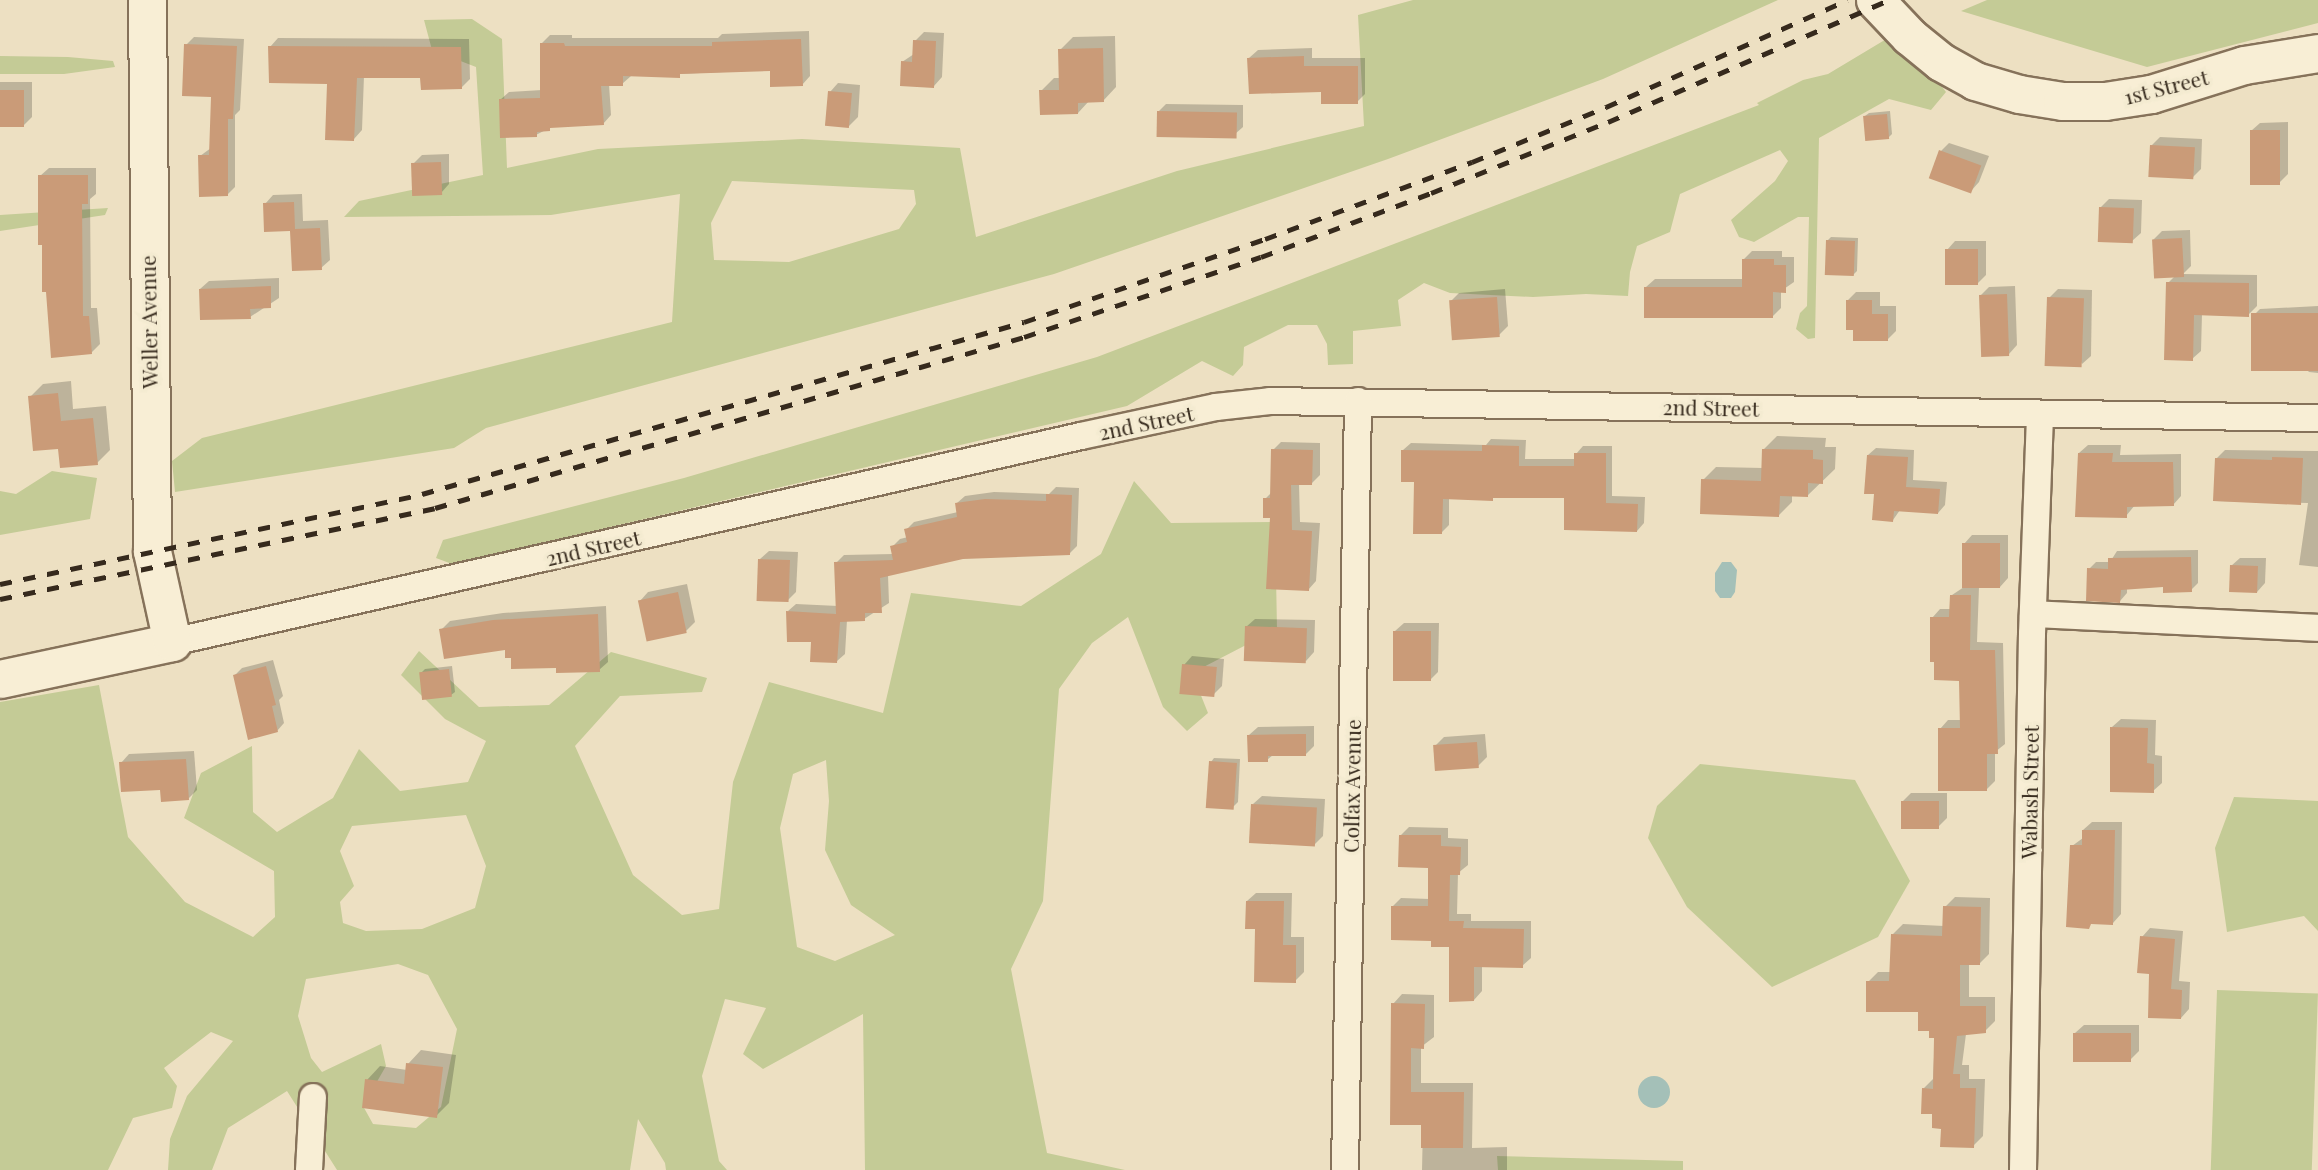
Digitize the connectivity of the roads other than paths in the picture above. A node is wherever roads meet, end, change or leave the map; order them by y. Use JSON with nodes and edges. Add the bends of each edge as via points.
{"nodes":[{"id":1,"x":147,"y":0,"type":"edge"},
{"id":2,"x":1875,"y":0,"type":"edge"},
{"id":3,"x":2318,"y":53,"type":"edge"},
{"id":4,"x":1358,"y":401,"type":"junction"},
{"id":5,"x":2040,"y":414,"type":"junction"},
{"id":6,"x":2318,"y":418,"type":"edge"},
{"id":7,"x":2033,"y":614,"type":"junction"},
{"id":8,"x":2318,"y":628,"type":"edge"},
{"id":9,"x":172,"y":642,"type":"junction"},
{"id":10,"x":0,"y":679,"type":"edge"},
{"id":11,"x":313,"y":1097,"type":"dead end"},
{"id":12,"x":309,"y":1170,"type":"edge"},
{"id":13,"x":1345,"y":1170,"type":"edge"},
{"id":14,"x":2023,"y":1170,"type":"edge"}],
"edges":[{"from":1,"to":9,"type":"street","name":"Weller Avenue","via":[[152,551]]},
{"from":2,"to":3,"type":"street","name":"1st Street","via":[[1941,62],[1975,80],[2062,101],[2151,94],[2244,65]]},
{"from":4,"to":5,"type":"street","name":"2nd Street"},
{"from":4,"to":9,"type":"street","name":"2nd Street","via":[[1270,401],[1171,416]]},
{"from":4,"to":13,"type":"street","name":"Colfax Avenue"},
{"from":5,"to":6,"type":"street","name":"2nd Street"},
{"from":5,"to":7,"type":"street","name":"Wabash Street"},
{"from":7,"to":8,"type":"street"},
{"from":7,"to":14,"type":"street","name":"Wabash Street"},
{"from":9,"to":10,"type":"street","name":"2nd Street"},
{"from":11,"to":12,"type":"street"}]}
